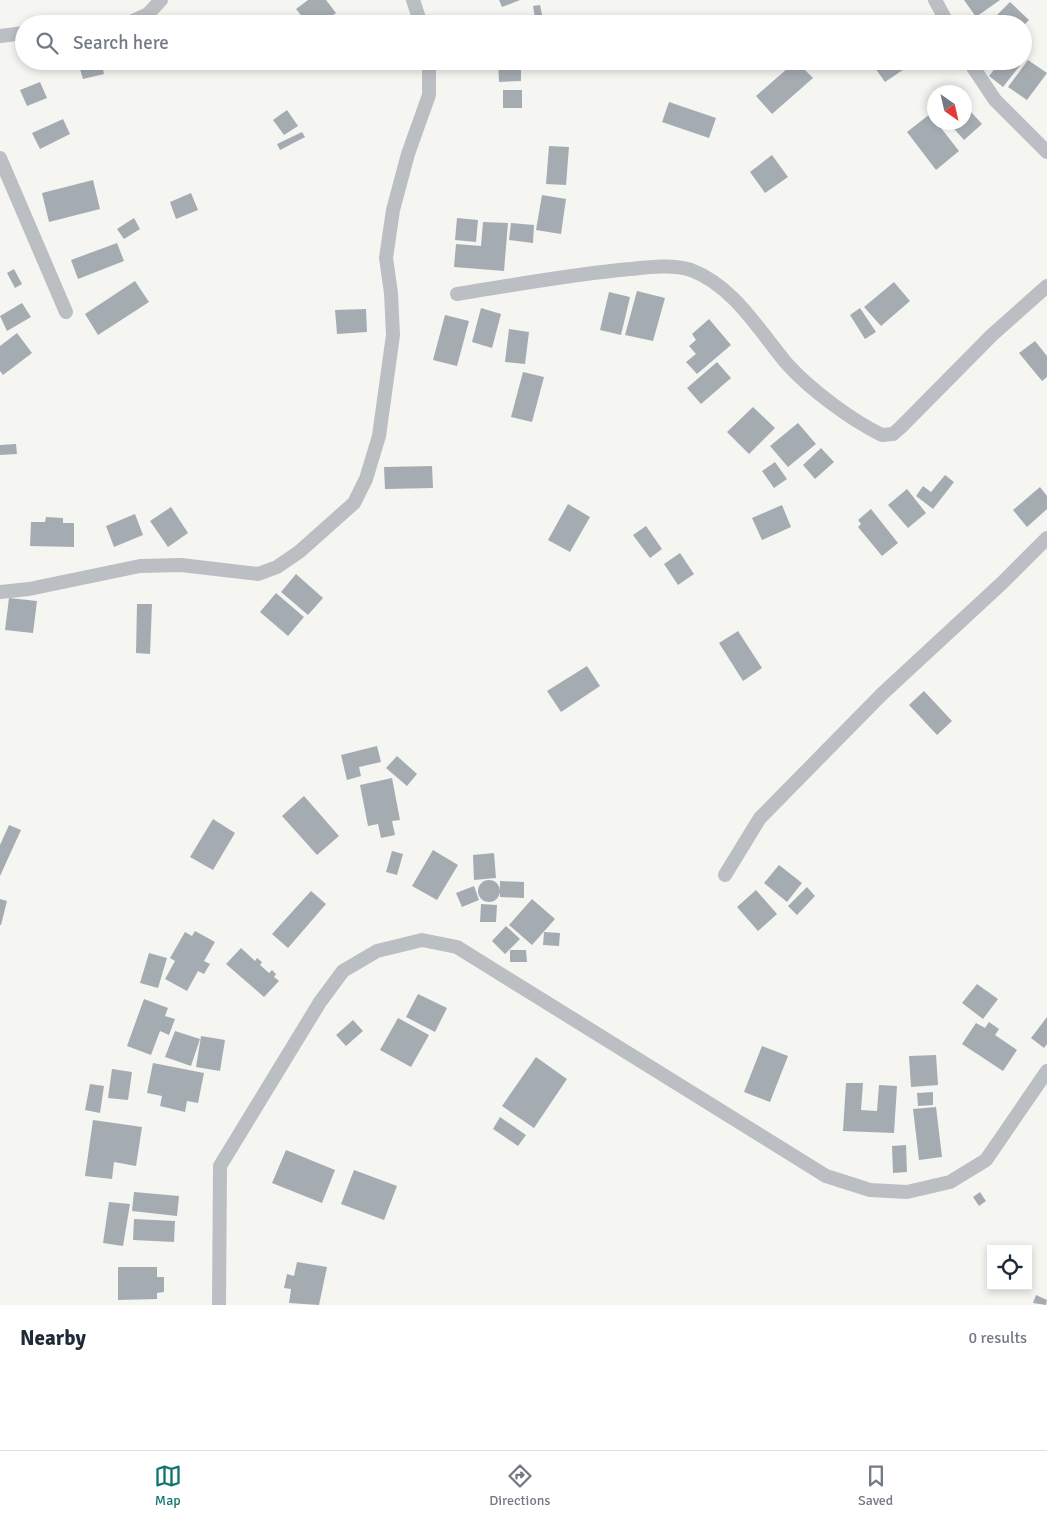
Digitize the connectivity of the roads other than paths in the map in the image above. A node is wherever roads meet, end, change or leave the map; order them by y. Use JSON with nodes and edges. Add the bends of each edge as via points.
{"nodes":[{"id":1,"x":161,"y":0,"type":"edge"},
{"id":2,"x":413,"y":0,"type":"edge"},
{"id":3,"x":935,"y":0,"type":"edge"},
{"id":4,"x":146,"y":15,"type":"edge"},
{"id":5,"x":418,"y":15,"type":"edge"},
{"id":6,"x":943,"y":15,"type":"edge"},
{"id":7,"x":15,"y":34,"type":"edge"},
{"id":8,"x":0,"y":36,"type":"edge"},
{"id":9,"x":429,"y":70,"type":"edge"},
{"id":10,"x":975,"y":70,"type":"edge"},
{"id":11,"x":1047,"y":152,"type":"edge"},
{"id":12,"x":0,"y":158,"type":"edge"},
{"id":13,"x":1047,"y":286,"type":"edge"},
{"id":14,"x":457,"y":294,"type":"dead end"},
{"id":15,"x":66,"y":312,"type":"dead end"},
{"id":16,"x":1047,"y":538,"type":"edge"},
{"id":17,"x":0,"y":592,"type":"edge"},
{"id":18,"x":725,"y":875,"type":"dead end"},
{"id":19,"x":1047,"y":1071,"type":"edge"},
{"id":20,"x":219,"y":1305,"type":"edge"}],
"edges":[{"from":1,"to":4,"type":"street"},
{"from":2,"to":5,"type":"street"},
{"from":3,"to":6,"type":"street"},
{"from":7,"to":8,"type":"street"},
{"from":9,"to":17,"type":"street","via":[[430,95],[401,182],[386,258],[393,335],[379,436],[366,479],[354,503],[299,552],[277,567],[258,574],[181,565],[140,566]]},
{"from":10,"to":11,"type":"street","via":[[995,100]]},
{"from":12,"to":15,"type":"street"},
{"from":13,"to":14,"type":"street","via":[[992,335],[901,427],[893,434],[882,435],[815,388],[790,366],[744,310],[713,282],[690,270],[658,267],[589,273]]},
{"from":16,"to":18,"type":"street","via":[[882,694],[760,818]]},
{"from":19,"to":20,"type":"street","via":[[986,1160],[950,1182],[907,1192],[870,1190],[826,1176],[457,947],[422,940],[377,951],[343,971],[320,1002],[220,1166]]}]}
